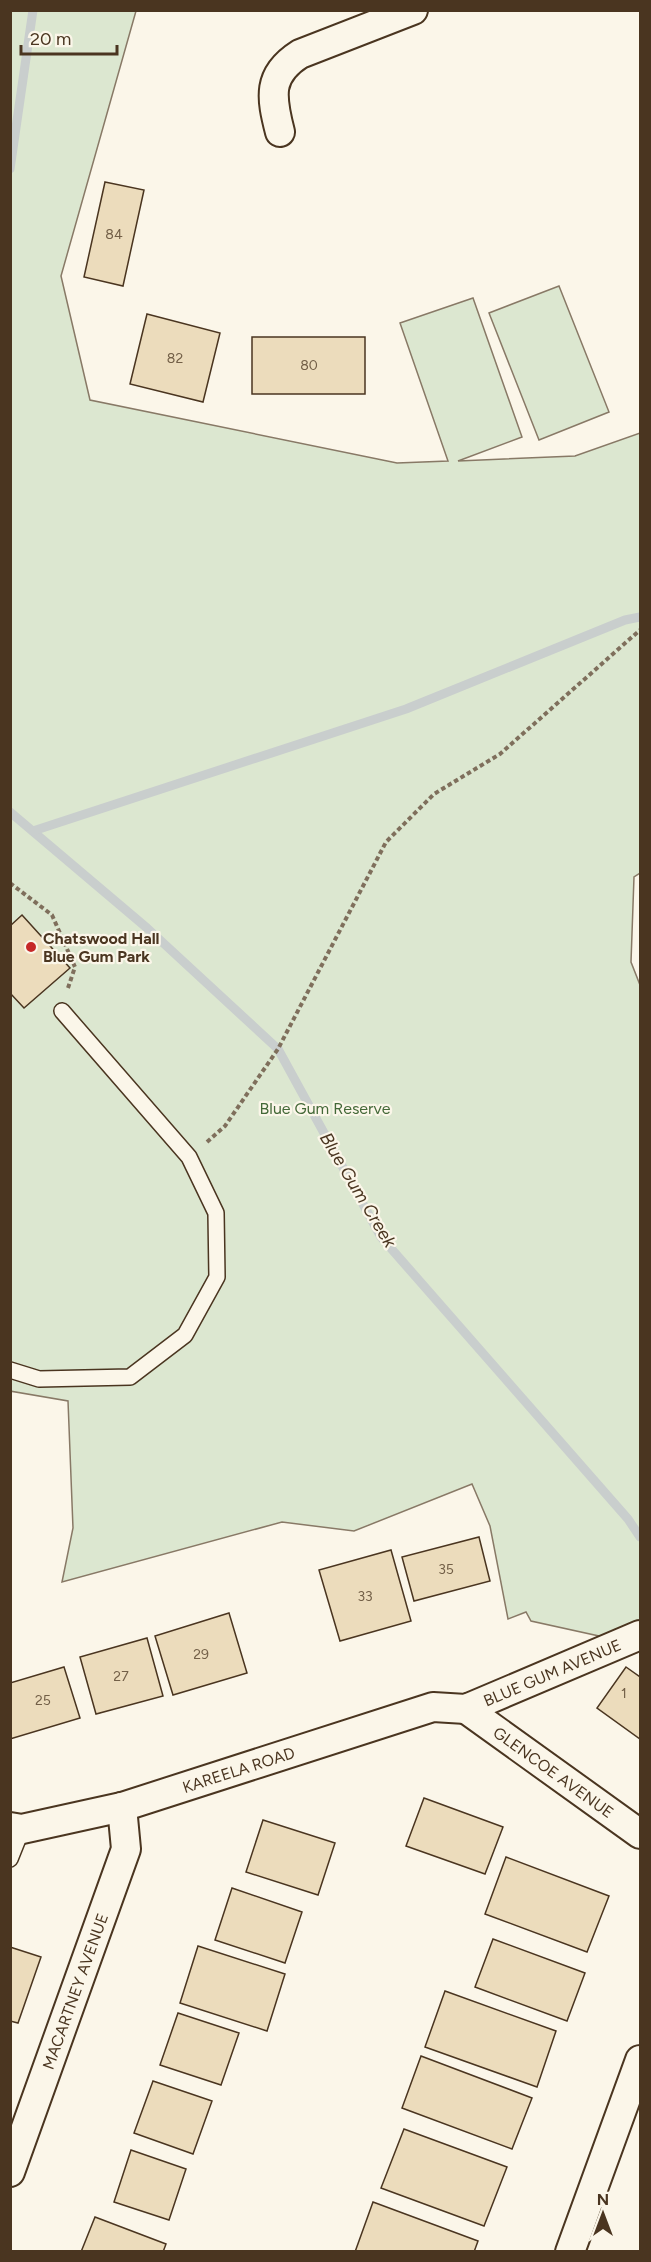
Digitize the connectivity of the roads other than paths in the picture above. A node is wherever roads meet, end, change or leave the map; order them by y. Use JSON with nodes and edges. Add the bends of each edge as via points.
{"nodes":[{"id":1,"x":413,"y":10,"type":"edge"},
{"id":2,"x":280,"y":132,"type":"dead end"},
{"id":3,"x":62,"y":1011,"type":"road end"},
{"id":4,"x":10,"y":1370,"type":"edge"},
{"id":5,"x":640,"y":1635,"type":"edge"},
{"id":6,"x":466,"y":1709,"type":"junction"},
{"id":7,"x":122,"y":1807,"type":"junction"},
{"id":8,"x":16,"y":1828,"type":"edge"},
{"id":9,"x":640,"y":1834,"type":"edge"},
{"id":10,"x":10,"y":1859,"type":"edge"},
{"id":11,"x":640,"y":2060,"type":"edge"},
{"id":12,"x":10,"y":2172,"type":"edge"},
{"id":13,"x":570,"y":2252,"type":"edge"}],
"edges":[{"from":1,"to":2,"type":"street","via":[[300,54],[285,64],[276,77],[274,95]]},
{"from":3,"to":4,"type":"lane","via":[[189,1157],[216,1213],[217,1277],[185,1335],[130,1377],[39,1379]]},
{"from":5,"to":6,"type":"street","name":"BLUE GUM AVENUE"},
{"from":6,"to":7,"type":"street","name":"KAREELA ROAD","via":[[433,1707]]},
{"from":6,"to":9,"type":"street","name":"GLENCOE AVENUE"},
{"from":7,"to":8,"type":"street","name":"KAREELA ROAD"},
{"from":7,"to":12,"type":"street","name":"MACARTNEY AVENUE","via":[[126,1849]]},
{"from":8,"to":10,"type":"lane"},
{"from":11,"to":13,"type":"street"}]}
